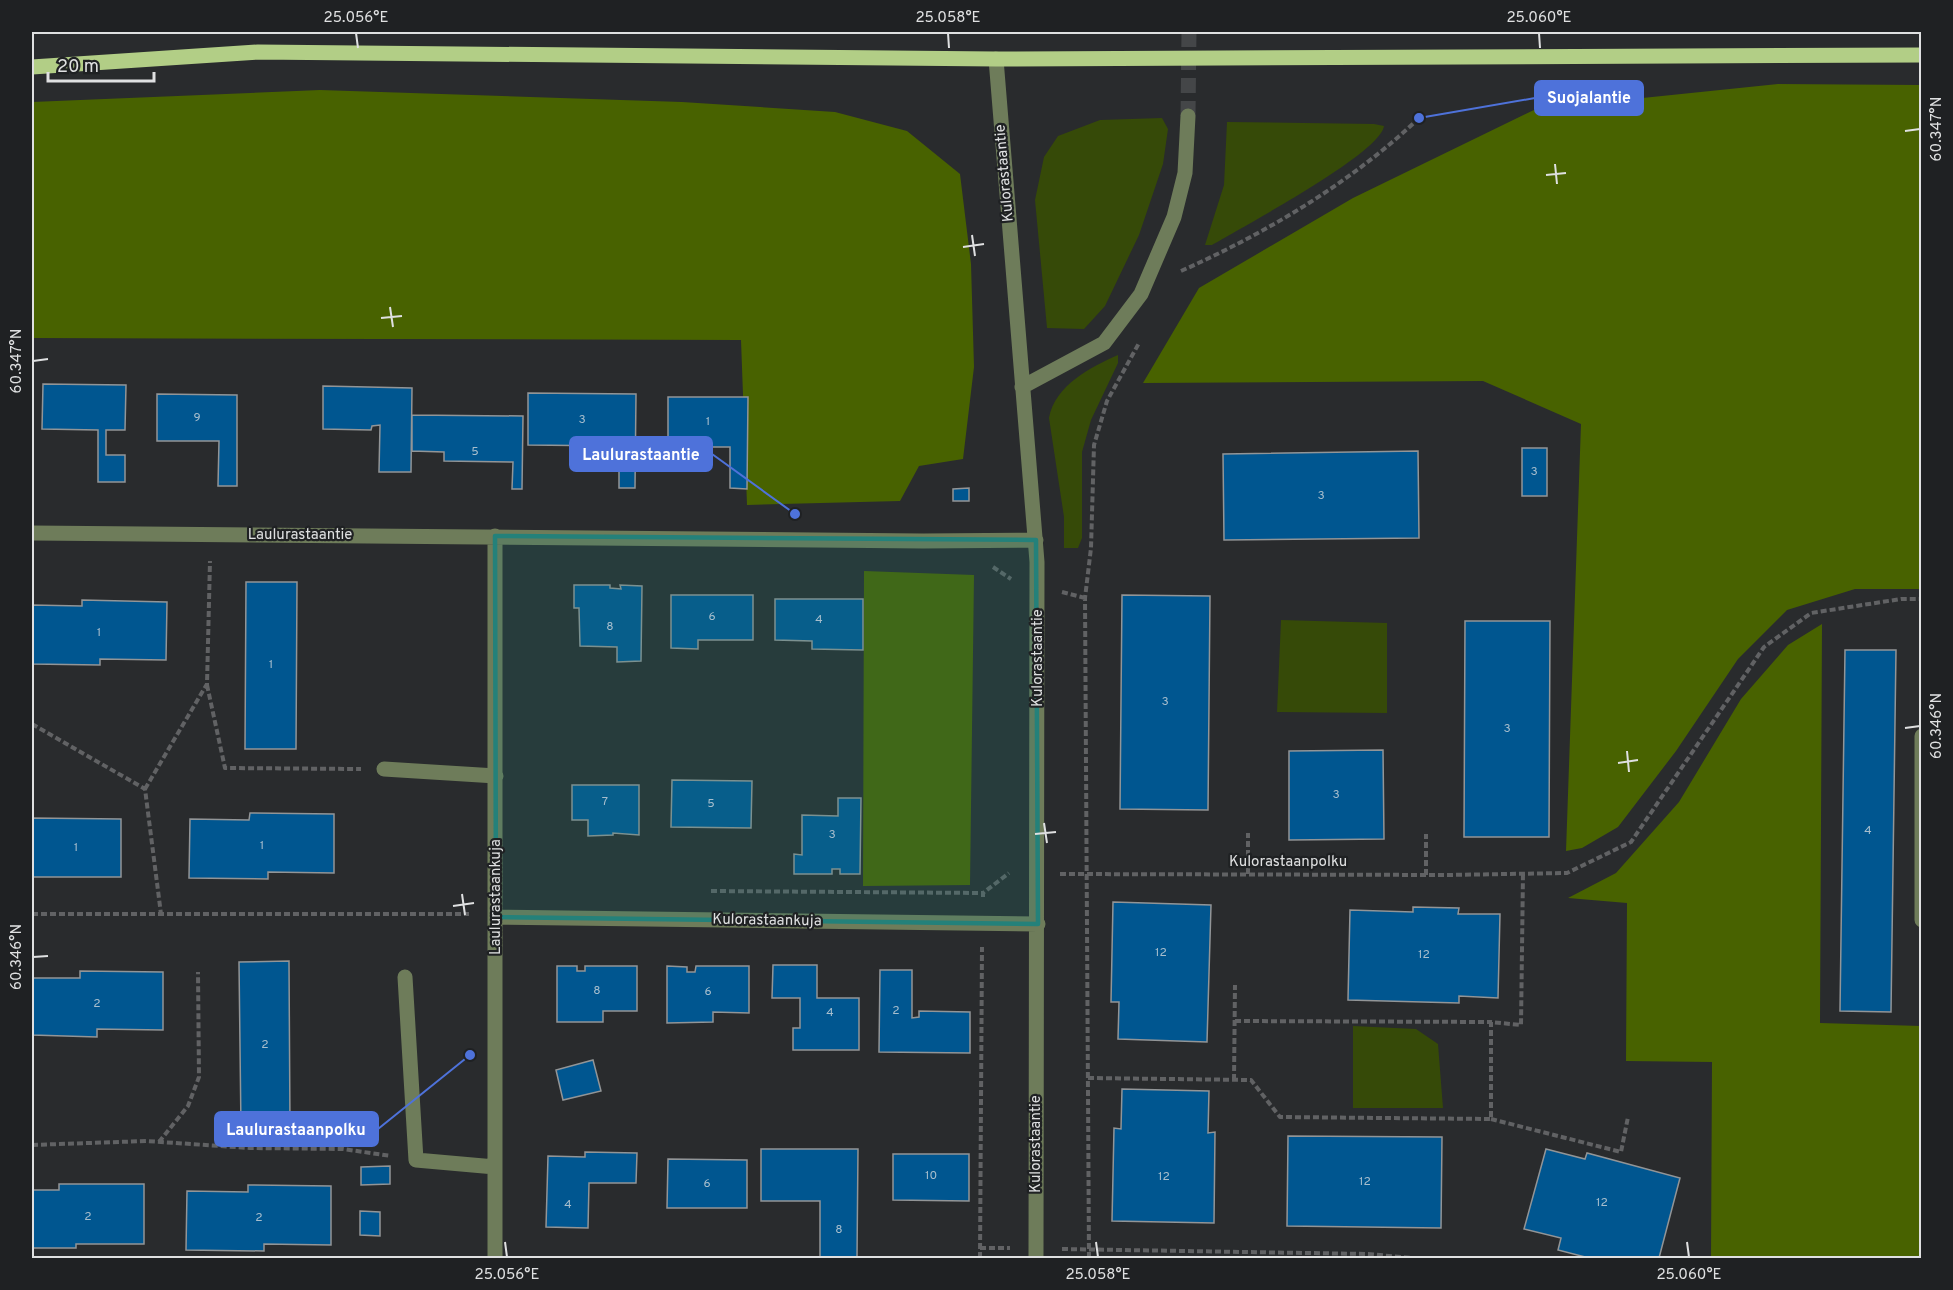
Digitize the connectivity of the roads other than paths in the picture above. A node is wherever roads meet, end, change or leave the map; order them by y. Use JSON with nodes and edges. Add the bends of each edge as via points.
{"nodes":[{"id":1,"x":1922,"y":55,"type":"edge"},
{"id":2,"x":996,"y":59,"type":"junction"},
{"id":3,"x":32,"y":67,"type":"edge"},
{"id":4,"x":1188,"y":116,"type":"tunnel mouth"},
{"id":5,"x":1022,"y":387,"type":"junction"},
{"id":6,"x":32,"y":533,"type":"edge"},
{"id":7,"x":495,"y":536,"type":"junction"},
{"id":8,"x":1036,"y":540,"type":"junction"},
{"id":9,"x":1922,"y":736,"type":"edge"},
{"id":10,"x":384,"y":769,"type":"road end"},
{"id":11,"x":496,"y":776,"type":"junction"},
{"id":12,"x":496,"y":917,"type":"junction"},
{"id":13,"x":1922,"y":920,"type":"edge"},
{"id":14,"x":1038,"y":924,"type":"junction"},
{"id":15,"x":405,"y":977,"type":"dead end"},
{"id":16,"x":495,"y":1167,"type":"junction"},
{"id":17,"x":1036,"y":1254,"type":"edge"},
{"id":18,"x":495,"y":1258,"type":"edge"}],
"edges":[{"from":1,"to":2,"type":"main road"},
{"from":2,"to":3,"type":"main road","via":[[258,52]]},
{"from":2,"to":5,"type":"street","name":"Kulorastaantie"},
{"from":4,"to":5,"type":"street","via":[[1185,172],[1174,217],[1141,294],[1104,343]]},
{"from":5,"to":8,"type":"street","name":"Kulorastaantie"},
{"from":6,"to":7,"type":"street","name":"Laulurastaantie"},
{"from":7,"to":8,"type":"street","name":"Laulurastaantie"},
{"from":7,"to":11,"type":"street","name":"Laulurastaankuja"},
{"from":8,"to":14,"type":"street","name":"Kulorastaantie"},
{"from":9,"to":13,"type":"street"},
{"from":10,"to":11,"type":"street"},
{"from":11,"to":12,"type":"street","name":"Laulurastaankuja"},
{"from":12,"to":14,"type":"street","name":"Kulorastaankuja"},
{"from":12,"to":16,"type":"street","name":"Laulurastaankuja"},
{"from":14,"to":17,"type":"street","name":"Kulorastaantie"},
{"from":15,"to":16,"type":"street","via":[[416,1160]]},
{"from":16,"to":18,"type":"street","name":"Laulurastaankuja"}]}
